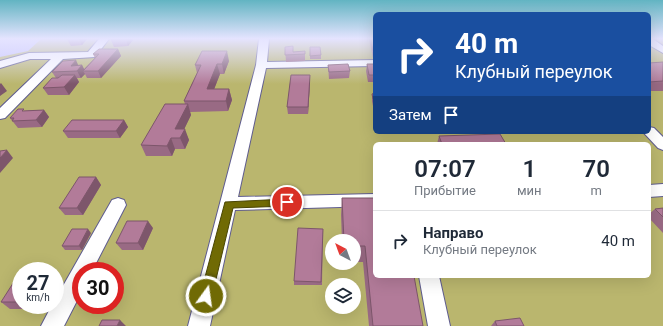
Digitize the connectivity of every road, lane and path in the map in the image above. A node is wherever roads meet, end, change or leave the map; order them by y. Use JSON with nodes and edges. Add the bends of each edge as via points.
{"nodes":[{"id":1,"x":93,"y":54,"type":"edge"},
{"id":2,"x":262,"y":54,"type":"edge"},
{"id":3,"x":60,"y":56,"type":"junction"},
{"id":4,"x":373,"y":63,"type":"edge"},
{"id":5,"x":0,"y":65,"type":"edge"},
{"id":6,"x":261,"y":65,"type":"junction"},
{"id":7,"x":0,"y":115,"type":"edge"},
{"id":8,"x":651,"y":133,"type":"edge"},
{"id":9,"x":663,"y":145,"type":"edge"},
{"id":10,"x":663,"y":190,"type":"edge"},
{"id":11,"x":651,"y":191,"type":"edge"},
{"id":12,"x":373,"y":200,"type":"edge"},
{"id":13,"x":229,"y":204,"type":"junction"},
{"id":14,"x":118,"y":205,"type":"dead end"},
{"id":15,"x":87,"y":262,"type":"edge"},
{"id":16,"x":429,"y":278,"type":"edge"},
{"id":17,"x":72,"y":290,"type":"edge"},
{"id":18,"x":52,"y":326,"type":"edge"},
{"id":19,"x":198,"y":326,"type":"edge"},
{"id":20,"x":439,"y":326,"type":"edge"}],
"edges":[{"from":1,"to":3,"type":"street"},
{"from":2,"to":6,"type":"street"},
{"from":3,"to":5,"type":"street","via":[[29,56]]},
{"from":3,"to":7,"type":"street"},
{"from":4,"to":6,"type":"street"},
{"from":6,"to":13,"type":"street"},
{"from":8,"to":9,"type":"street"},
{"from":10,"to":11,"type":"street"},
{"from":12,"to":13,"type":"street"},
{"from":13,"to":19,"type":"street"},
{"from":14,"to":15,"type":"street"},
{"from":16,"to":20,"type":"street"},
{"from":17,"to":18,"type":"street"}]}
